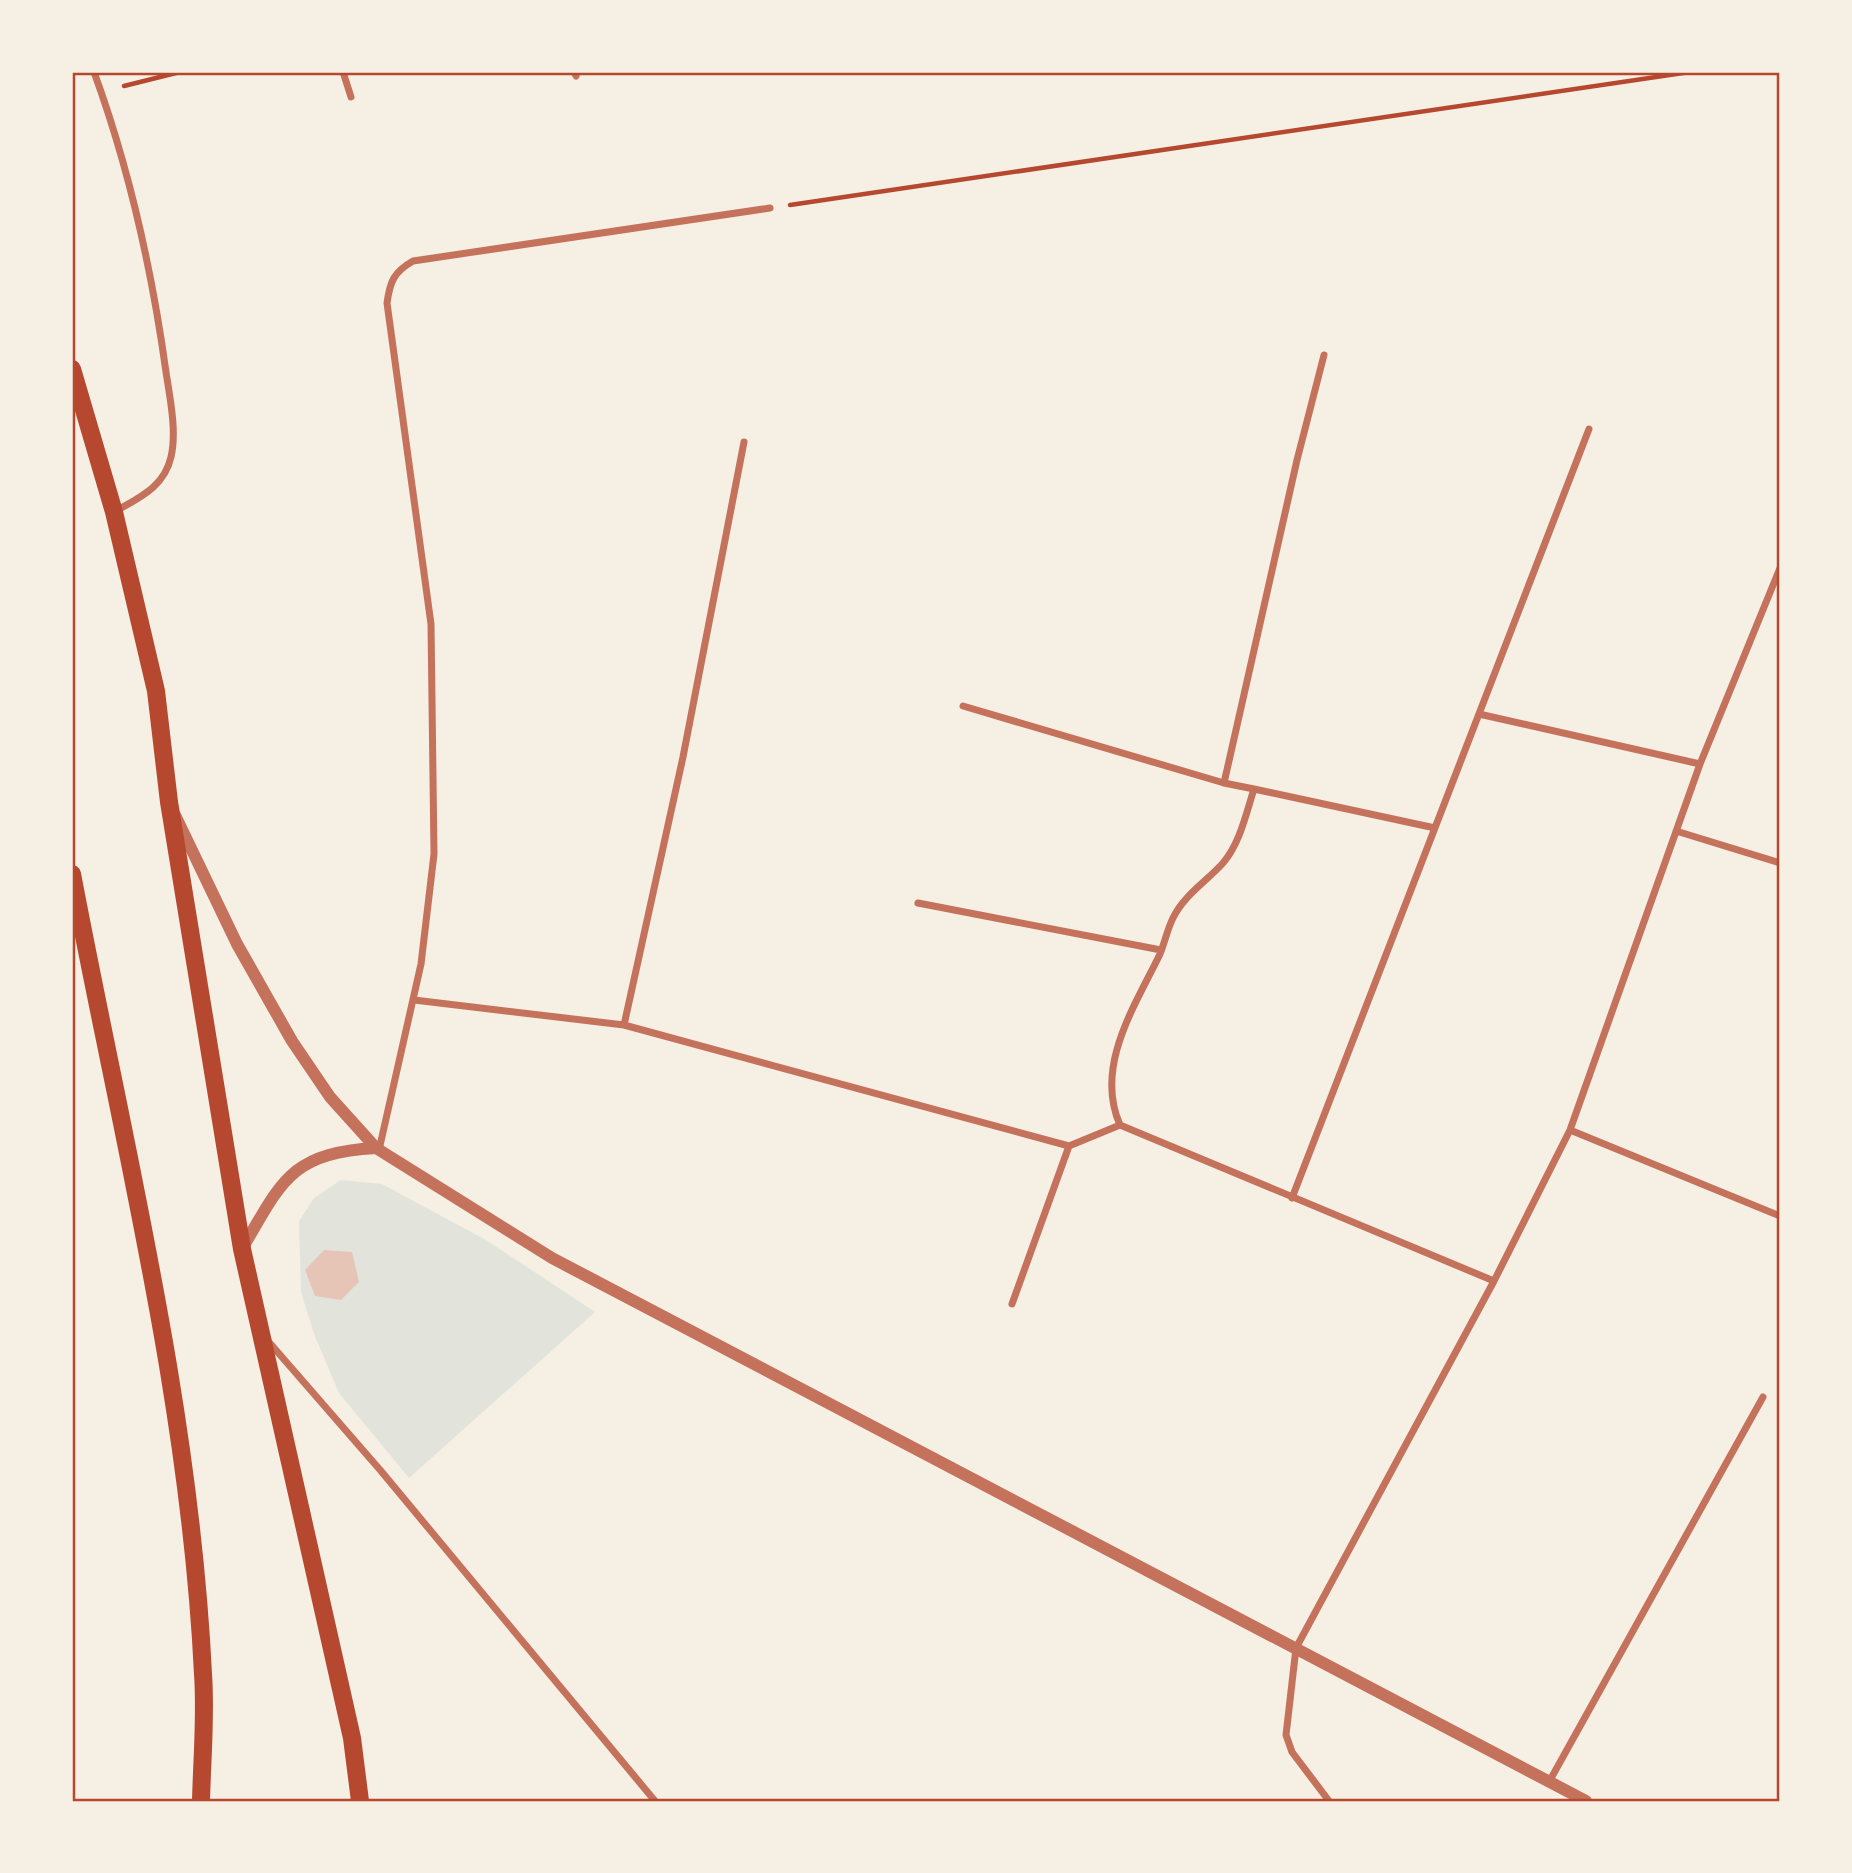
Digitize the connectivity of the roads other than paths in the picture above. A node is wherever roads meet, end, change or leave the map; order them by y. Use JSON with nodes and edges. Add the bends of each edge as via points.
{"nodes":[{"id":1,"x":94,"y":72,"type":"edge"},
{"id":2,"x":343,"y":72,"type":"edge"},
{"id":3,"x":351,"y":96,"type":"dead end"},
{"id":4,"x":770,"y":208,"type":"road end"},
{"id":5,"x":1324,"y":355,"type":"dead end"},
{"id":6,"x":72,"y":369,"type":"edge"},
{"id":7,"x":1589,"y":429,"type":"dead end"},
{"id":8,"x":744,"y":442,"type":"dead end"},
{"id":9,"x":114,"y":512,"type":"junction"},
{"id":10,"x":1780,"y":568,"type":"edge"},
{"id":11,"x":963,"y":706,"type":"dead end"},
{"id":12,"x":1479,"y":714,"type":"junction"},
{"id":13,"x":1700,"y":764,"type":"junction"},
{"id":14,"x":1224,"y":783,"type":"junction"},
{"id":15,"x":1254,"y":789,"type":"junction"},
{"id":16,"x":169,"y":802,"type":"junction"},
{"id":17,"x":1435,"y":828,"type":"junction"},
{"id":18,"x":1676,"y":831,"type":"junction"},
{"id":19,"x":1780,"y":863,"type":"edge"},
{"id":20,"x":72,"y":874,"type":"edge"},
{"id":21,"x":918,"y":904,"type":"dead end"},
{"id":22,"x":1161,"y":950,"type":"junction"},
{"id":23,"x":414,"y":1000,"type":"junction"},
{"id":24,"x":624,"y":1025,"type":"junction"},
{"id":25,"x":1120,"y":1125,"type":"junction"},
{"id":26,"x":1570,"y":1130,"type":"junction"},
{"id":27,"x":1069,"y":1146,"type":"junction"},
{"id":28,"x":377,"y":1149,"type":"junction"},
{"id":29,"x":1292,"y":1198,"type":"junction"},
{"id":30,"x":1780,"y":1216,"type":"edge"},
{"id":31,"x":243,"y":1249,"type":"junction"},
{"id":32,"x":1493,"y":1281,"type":"junction"},
{"id":33,"x":1012,"y":1304,"type":"dead end"},
{"id":34,"x":263,"y":1335,"type":"junction"},
{"id":35,"x":1763,"y":1397,"type":"dead end"},
{"id":36,"x":1296,"y":1648,"type":"junction"},
{"id":37,"x":1549,"y":1782,"type":"junction"},
{"id":38,"x":201,"y":1801,"type":"edge"},
{"id":39,"x":360,"y":1801,"type":"edge"},
{"id":40,"x":655,"y":1801,"type":"edge"},
{"id":41,"x":1329,"y":1801,"type":"edge"},
{"id":42,"x":1586,"y":1801,"type":"edge"}],
"edges":[{"from":1,"to":9,"type":"street","via":[[126,173],[159,325],[172,416],[172,456],[162,480]]},
{"from":2,"to":3,"type":"street"},
{"from":4,"to":23,"type":"street","via":[[413,261],[396,271],[390,283],[387,303],[431,624],[434,854]]},
{"from":5,"to":14,"type":"street"},
{"from":6,"to":9,"type":"main road"},
{"from":7,"to":12,"type":"street"},
{"from":8,"to":24,"type":"street","via":[[683,757]]},
{"from":9,"to":16,"type":"main road","via":[[156,691]]},
{"from":10,"to":13,"type":"street"},
{"from":11,"to":14,"type":"street"},
{"from":12,"to":13,"type":"street"},
{"from":12,"to":17,"type":"street"},
{"from":13,"to":18,"type":"street"},
{"from":14,"to":15,"type":"street"},
{"from":15,"to":17,"type":"street"},
{"from":15,"to":22,"type":"street","via":[[1235,845],[1186,899],[1172,919]]},
{"from":16,"to":28,"type":"street","via":[[237,944],[292,1041],[330,1097]]},
{"from":16,"to":31,"type":"main road"},
{"from":17,"to":29,"type":"street"},
{"from":18,"to":19,"type":"street"},
{"from":18,"to":26,"type":"street"},
{"from":20,"to":38,"type":"main road","via":[[178,1416],[204,1676]]},
{"from":21,"to":22,"type":"street"},
{"from":22,"to":25,"type":"street","via":[[1115,1058],[1112,1107]]},
{"from":23,"to":24,"type":"street"},
{"from":23,"to":28,"type":"street"},
{"from":24,"to":27,"type":"street"},
{"from":25,"to":27,"type":"street"},
{"from":25,"to":29,"type":"street"},
{"from":26,"to":30,"type":"street"},
{"from":26,"to":32,"type":"street"},
{"from":27,"to":33,"type":"street"},
{"from":28,"to":31,"type":"street","via":[[342,1150],[293,1171]]},
{"from":28,"to":36,"type":"street","via":[[552,1258]]},
{"from":29,"to":32,"type":"street"},
{"from":31,"to":34,"type":"main road"},
{"from":32,"to":36,"type":"street"},
{"from":34,"to":39,"type":"main road","via":[[352,1738]]},
{"from":34,"to":40,"type":"street"},
{"from":35,"to":37,"type":"street"},
{"from":36,"to":37,"type":"street"},
{"from":36,"to":41,"type":"street","via":[[1286,1735],[1292,1752]]},
{"from":37,"to":42,"type":"street"}]}
